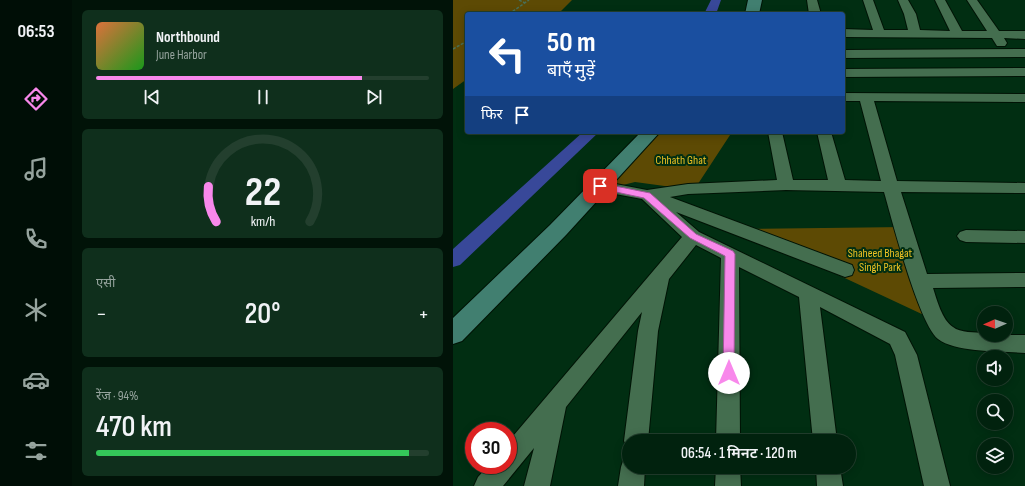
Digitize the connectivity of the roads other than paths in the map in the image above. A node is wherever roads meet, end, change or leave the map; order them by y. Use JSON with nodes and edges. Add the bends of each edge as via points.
{"nodes":[{"id":1,"x":755,"y":0,"type":"edge"},
{"id":2,"x":812,"y":0,"type":"edge"},
{"id":3,"x":867,"y":0,"type":"edge"},
{"id":4,"x":903,"y":0,"type":"edge"},
{"id":5,"x":940,"y":0,"type":"edge"},
{"id":6,"x":972,"y":0,"type":"edge"},
{"id":7,"x":752,"y":12,"type":"edge"},
{"id":8,"x":815,"y":12,"type":"edge"},
{"id":9,"x":845,"y":33,"type":"edge"},
{"id":10,"x":880,"y":34,"type":"junction"},
{"id":11,"x":915,"y":34,"type":"junction"},
{"id":12,"x":958,"y":35,"type":"junction"},
{"id":13,"x":996,"y":35,"type":"junction"},
{"id":14,"x":1025,"y":35,"type":"edge"},
{"id":15,"x":1008,"y":53,"type":"junction"},
{"id":16,"x":1025,"y":53,"type":"edge"},
{"id":17,"x":845,"y":54,"type":"edge"},
{"id":18,"x":845,"y":73,"type":"edge"},
{"id":19,"x":1024,"y":74,"type":"edge"},
{"id":20,"x":845,"y":97,"type":"edge"},
{"id":21,"x":866,"y":98,"type":"junction"},
{"id":22,"x":1025,"y":98,"type":"edge"},
{"id":23,"x":649,"y":134,"type":"edge"},
{"id":24,"x":775,"y":134,"type":"edge"},
{"id":25,"x":825,"y":134,"type":"edge"},
{"id":26,"x":786,"y":185,"type":"junction"},
{"id":27,"x":600,"y":186,"type":"junction"},
{"id":28,"x":838,"y":186,"type":"junction"},
{"id":29,"x":891,"y":186,"type":"junction"},
{"id":30,"x":1025,"y":188,"type":"edge"},
{"id":31,"x":647,"y":195,"type":"junction"},
{"id":32,"x":693,"y":236,"type":"junction"},
{"id":33,"x":966,"y":236,"type":"dead end"},
{"id":34,"x":1025,"y":236,"type":"edge"},
{"id":35,"x":730,"y":254,"type":"junction"},
{"id":36,"x":845,"y":270,"type":"dead end"},
{"id":37,"x":659,"y":278,"type":"junction"},
{"id":38,"x":1025,"y":280,"type":"edge"},
{"id":39,"x":920,"y":281,"type":"junction"},
{"id":40,"x":808,"y":292,"type":"junction"},
{"id":41,"x":453,"y":334,"type":"edge"},
{"id":42,"x":1025,"y":344,"type":"edge"},
{"id":43,"x":556,"y":403,"type":"junction"},
{"id":44,"x":637,"y":434,"type":"edge"},
{"id":45,"x":728,"y":434,"type":"edge"},
{"id":46,"x":824,"y":434,"type":"edge"},
{"id":47,"x":517,"y":450,"type":"edge"},
{"id":48,"x":497,"y":474,"type":"edge"},
{"id":49,"x":632,"y":474,"type":"edge"},
{"id":50,"x":728,"y":474,"type":"edge"},
{"id":51,"x":829,"y":474,"type":"edge"},
{"id":52,"x":487,"y":486,"type":"edge"},
{"id":53,"x":537,"y":486,"type":"edge"},
{"id":54,"x":631,"y":486,"type":"edge"},
{"id":55,"x":728,"y":486,"type":"edge"},
{"id":56,"x":830,"y":486,"type":"edge"},
{"id":57,"x":937,"y":486,"type":"edge"}],
"edges":[{"from":1,"to":7,"type":"street"},
{"from":2,"to":8,"type":"street"},
{"from":3,"to":10,"type":"street"},
{"from":4,"to":11,"type":"street"},
{"from":5,"to":12,"type":"street"},
{"from":6,"to":13,"type":"street"},
{"from":9,"to":10,"type":"street"},
{"from":10,"to":11,"type":"street"},
{"from":11,"to":12,"type":"street"},
{"from":12,"to":13,"type":"street"},
{"from":13,"to":14,"type":"street"},
{"from":13,"to":15,"type":"street"},
{"from":15,"to":16,"type":"street"},
{"from":15,"to":17,"type":"street"},
{"from":15,"to":19,"type":"street"},
{"from":18,"to":19,"type":"street"},
{"from":20,"to":21,"type":"street"},
{"from":21,"to":22,"type":"street"},
{"from":21,"to":29,"type":"street"},
{"from":23,"to":27,"type":"street"},
{"from":24,"to":26,"type":"street"},
{"from":25,"to":28,"type":"street"},
{"from":26,"to":28,"type":"street"},
{"from":26,"to":31,"type":"street","via":[[688,189]]},
{"from":27,"to":31,"type":"street"},
{"from":27,"to":41,"type":"street"},
{"from":28,"to":29,"type":"street"},
{"from":29,"to":30,"type":"street"},
{"from":29,"to":39,"type":"street"},
{"from":31,"to":32,"type":"street"},
{"from":31,"to":36,"type":"street"},
{"from":32,"to":35,"type":"street"},
{"from":32,"to":37,"type":"street"},
{"from":33,"to":34,"type":"street"},
{"from":35,"to":40,"type":"street"},
{"from":35,"to":45,"type":"street"},
{"from":37,"to":43,"type":"street"},
{"from":37,"to":44,"type":"street","via":[[648,331]]},
{"from":38,"to":39,"type":"street"},
{"from":39,"to":42,"type":"street","via":[[943,332],[959,339]]},
{"from":40,"to":46,"type":"street"},
{"from":40,"to":57,"type":"street","via":[[898,338],[906,355]]},
{"from":43,"to":47,"type":"street"},
{"from":43,"to":53,"type":"street"},
{"from":48,"to":52,"type":"street"},
{"from":49,"to":54,"type":"street"},
{"from":50,"to":55,"type":"street"},
{"from":51,"to":56,"type":"street"}]}
